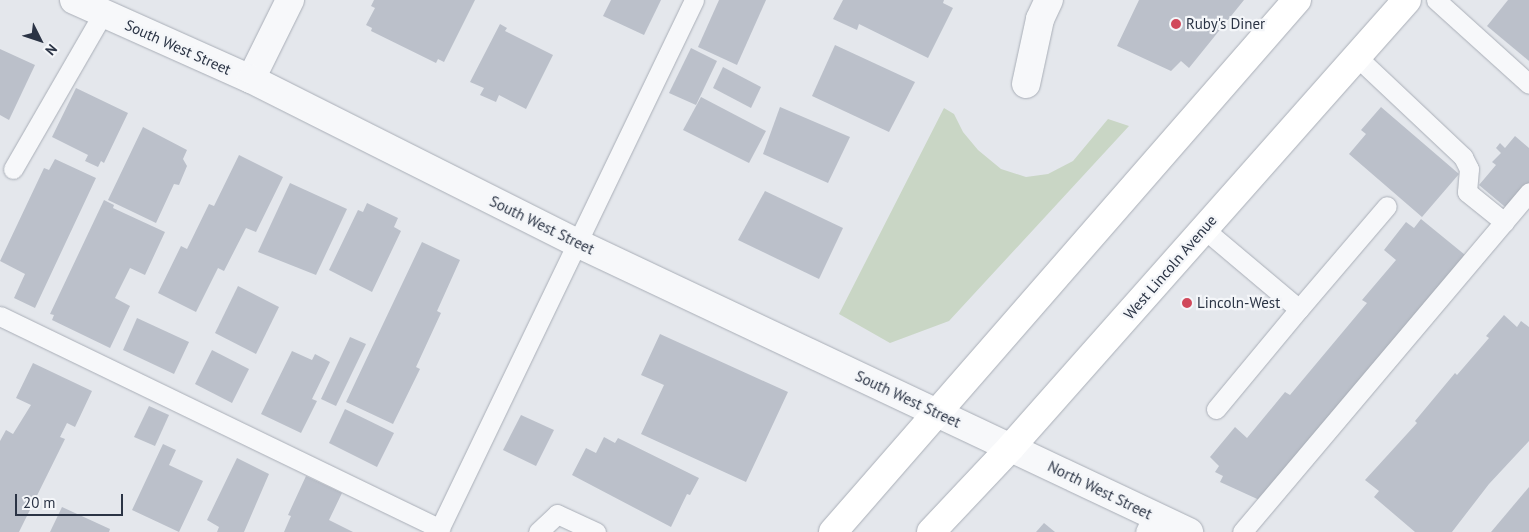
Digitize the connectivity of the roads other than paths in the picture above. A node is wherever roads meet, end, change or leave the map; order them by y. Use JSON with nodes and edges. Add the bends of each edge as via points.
{"nodes":[{"id":1,"x":74,"y":0,"type":"edge"},
{"id":2,"x":290,"y":0,"type":"edge"},
{"id":3,"x":694,"y":0,"type":"edge"},
{"id":4,"x":1049,"y":0,"type":"edge"},
{"id":5,"x":1297,"y":0,"type":"edge"},
{"id":6,"x":1407,"y":0,"type":"edge"},
{"id":7,"x":1436,"y":0,"type":"edge"},
{"id":8,"x":103,"y":13,"type":"junction"},
{"id":9,"x":1357,"y":57,"type":"junction"},
{"id":10,"x":251,"y":79,"type":"junction"},
{"id":11,"x":1026,"y":84,"type":"dead end"},
{"id":12,"x":1529,"y":84,"type":"edge"},
{"id":13,"x":13,"y":169,"type":"dead end"},
{"id":14,"x":1529,"y":192,"type":"edge"},
{"id":15,"x":1387,"y":206,"type":"dead end"},
{"id":16,"x":1504,"y":222,"type":"junction"},
{"id":17,"x":1204,"y":229,"type":"junction"},
{"id":18,"x":577,"y":243,"type":"junction"},
{"id":19,"x":1299,"y":309,"type":"junction"},
{"id":20,"x":0,"y":316,"type":"edge"},
{"id":21,"x":1216,"y":409,"type":"dead end"},
{"id":22,"x":936,"y":412,"type":"junction"},
{"id":23,"x":1011,"y":447,"type":"junction"},
{"id":24,"x":1149,"y":524,"type":"edge"},
{"id":25,"x":439,"y":530,"type":"edge"},
{"id":26,"x":538,"y":532,"type":"edge"},
{"id":27,"x":596,"y":532,"type":"edge"},
{"id":28,"x":833,"y":532,"type":"edge"},
{"id":29,"x":931,"y":532,"type":"edge"},
{"id":30,"x":1190,"y":532,"type":"edge"},
{"id":31,"x":1242,"y":532,"type":"edge"}],
"edges":[{"from":1,"to":8,"type":"street","name":"South West Street"},
{"from":2,"to":10,"type":"street"},
{"from":3,"to":18,"type":"lane"},
{"from":4,"to":11,"type":"street","via":[[1040,19]]},
{"from":5,"to":22,"type":"main road"},
{"from":6,"to":9,"type":"main road","name":"West Lincoln Avenue"},
{"from":7,"to":12,"type":"lane"},
{"from":8,"to":10,"type":"street","name":"South West Street"},
{"from":8,"to":13,"type":"lane"},
{"from":9,"to":16,"type":"lane","via":[[1463,157],[1468,170],[1468,192]]},
{"from":9,"to":17,"type":"main road","name":"West Lincoln Avenue"},
{"from":10,"to":18,"type":"street","name":"South West Street"},
{"from":14,"to":16,"type":"lane"},
{"from":15,"to":19,"type":"lane"},
{"from":16,"to":31,"type":"lane"},
{"from":17,"to":19,"type":"lane"},
{"from":17,"to":23,"type":"main road","name":"West Lincoln Avenue"},
{"from":18,"to":22,"type":"street","name":"South West Street"},
{"from":18,"to":25,"type":"lane"},
{"from":19,"to":21,"type":"lane"},
{"from":20,"to":25,"type":"lane"},
{"from":22,"to":23,"type":"street","name":"South West Street"},
{"from":22,"to":28,"type":"main road"},
{"from":23,"to":24,"type":"street","name":"North West Street"},
{"from":23,"to":29,"type":"main road","name":"West Lincoln Avenue"},
{"from":24,"to":30,"type":"street","name":"North West Street"},
{"from":26,"to":27,"type":"lane","via":[[557,514]]}]}
